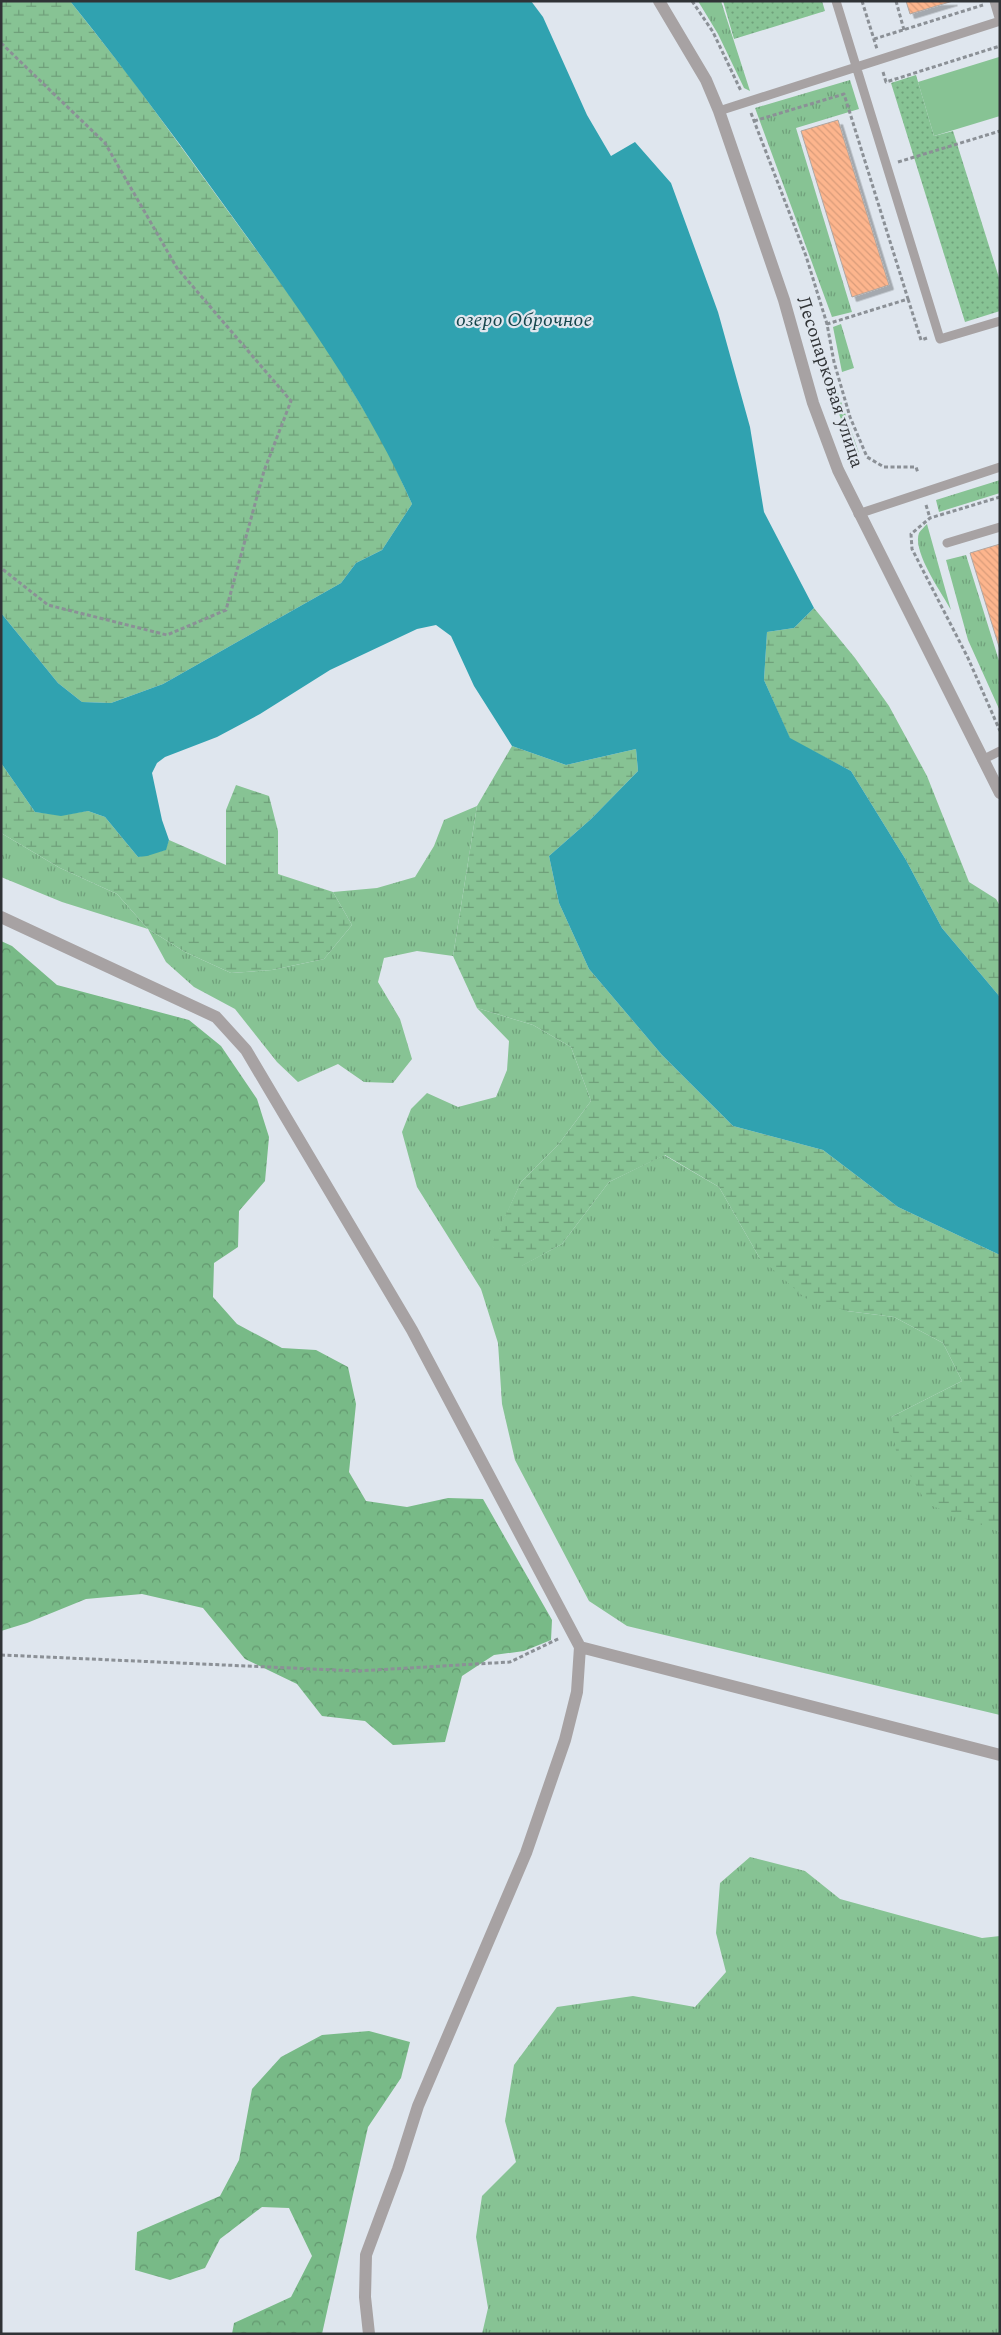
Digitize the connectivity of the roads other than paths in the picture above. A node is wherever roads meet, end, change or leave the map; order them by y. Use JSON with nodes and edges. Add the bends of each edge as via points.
{"nodes":[{"id":1,"x":659,"y":1,"type":"edge"},
{"id":2,"x":836,"y":1,"type":"edge"},
{"id":3,"x":994,"y":1,"type":"edge"},
{"id":4,"x":1000,"y":21,"type":"edge"},
{"id":5,"x":857,"y":66,"type":"junction"},
{"id":6,"x":719,"y":111,"type":"junction"},
{"id":7,"x":1000,"y":321,"type":"edge"},
{"id":8,"x":1000,"y":468,"type":"edge"},
{"id":9,"x":858,"y":514,"type":"junction"},
{"id":10,"x":1000,"y":527,"type":"edge"},
{"id":11,"x":947,"y":543,"type":"dead end"},
{"id":12,"x":1000,"y":751,"type":"edge"},
{"id":13,"x":982,"y":760,"type":"junction"},
{"id":14,"x":1000,"y":793,"type":"edge"},
{"id":15,"x":1,"y":917,"type":"edge"},
{"id":16,"x":580,"y":1647,"type":"junction"},
{"id":17,"x":1000,"y":1755,"type":"edge"},
{"id":18,"x":369,"y":2334,"type":"edge"}],
"edges":[{"from":1,"to":6,"type":"street","name":"Лесопарковая улица","via":[[706,80]]},
{"from":2,"to":5,"type":"lane"},
{"from":3,"to":4,"type":"lane"},
{"from":4,"to":5,"type":"lane"},
{"from":5,"to":6,"type":"lane"},
{"from":5,"to":7,"type":"lane","via":[[940,339]]},
{"from":6,"to":9,"type":"street","name":"Лесопарковая улица","via":[[784,300],[813,403]]},
{"from":8,"to":9,"type":"lane"},
{"from":9,"to":13,"type":"street","name":"Лесопарковая улица"},
{"from":10,"to":11,"type":"lane"},
{"from":12,"to":13,"type":"lane"},
{"from":13,"to":14,"type":"street","name":"Лесопарковая улица"},
{"from":15,"to":16,"type":"street","via":[[216,1017],[246,1050],[412,1330]]},
{"from":16,"to":17,"type":"street"},
{"from":16,"to":18,"type":"street","via":[[577,1692],[565,1740],[526,1853],[418,2106],[366,2255],[365,2297]]}]}
